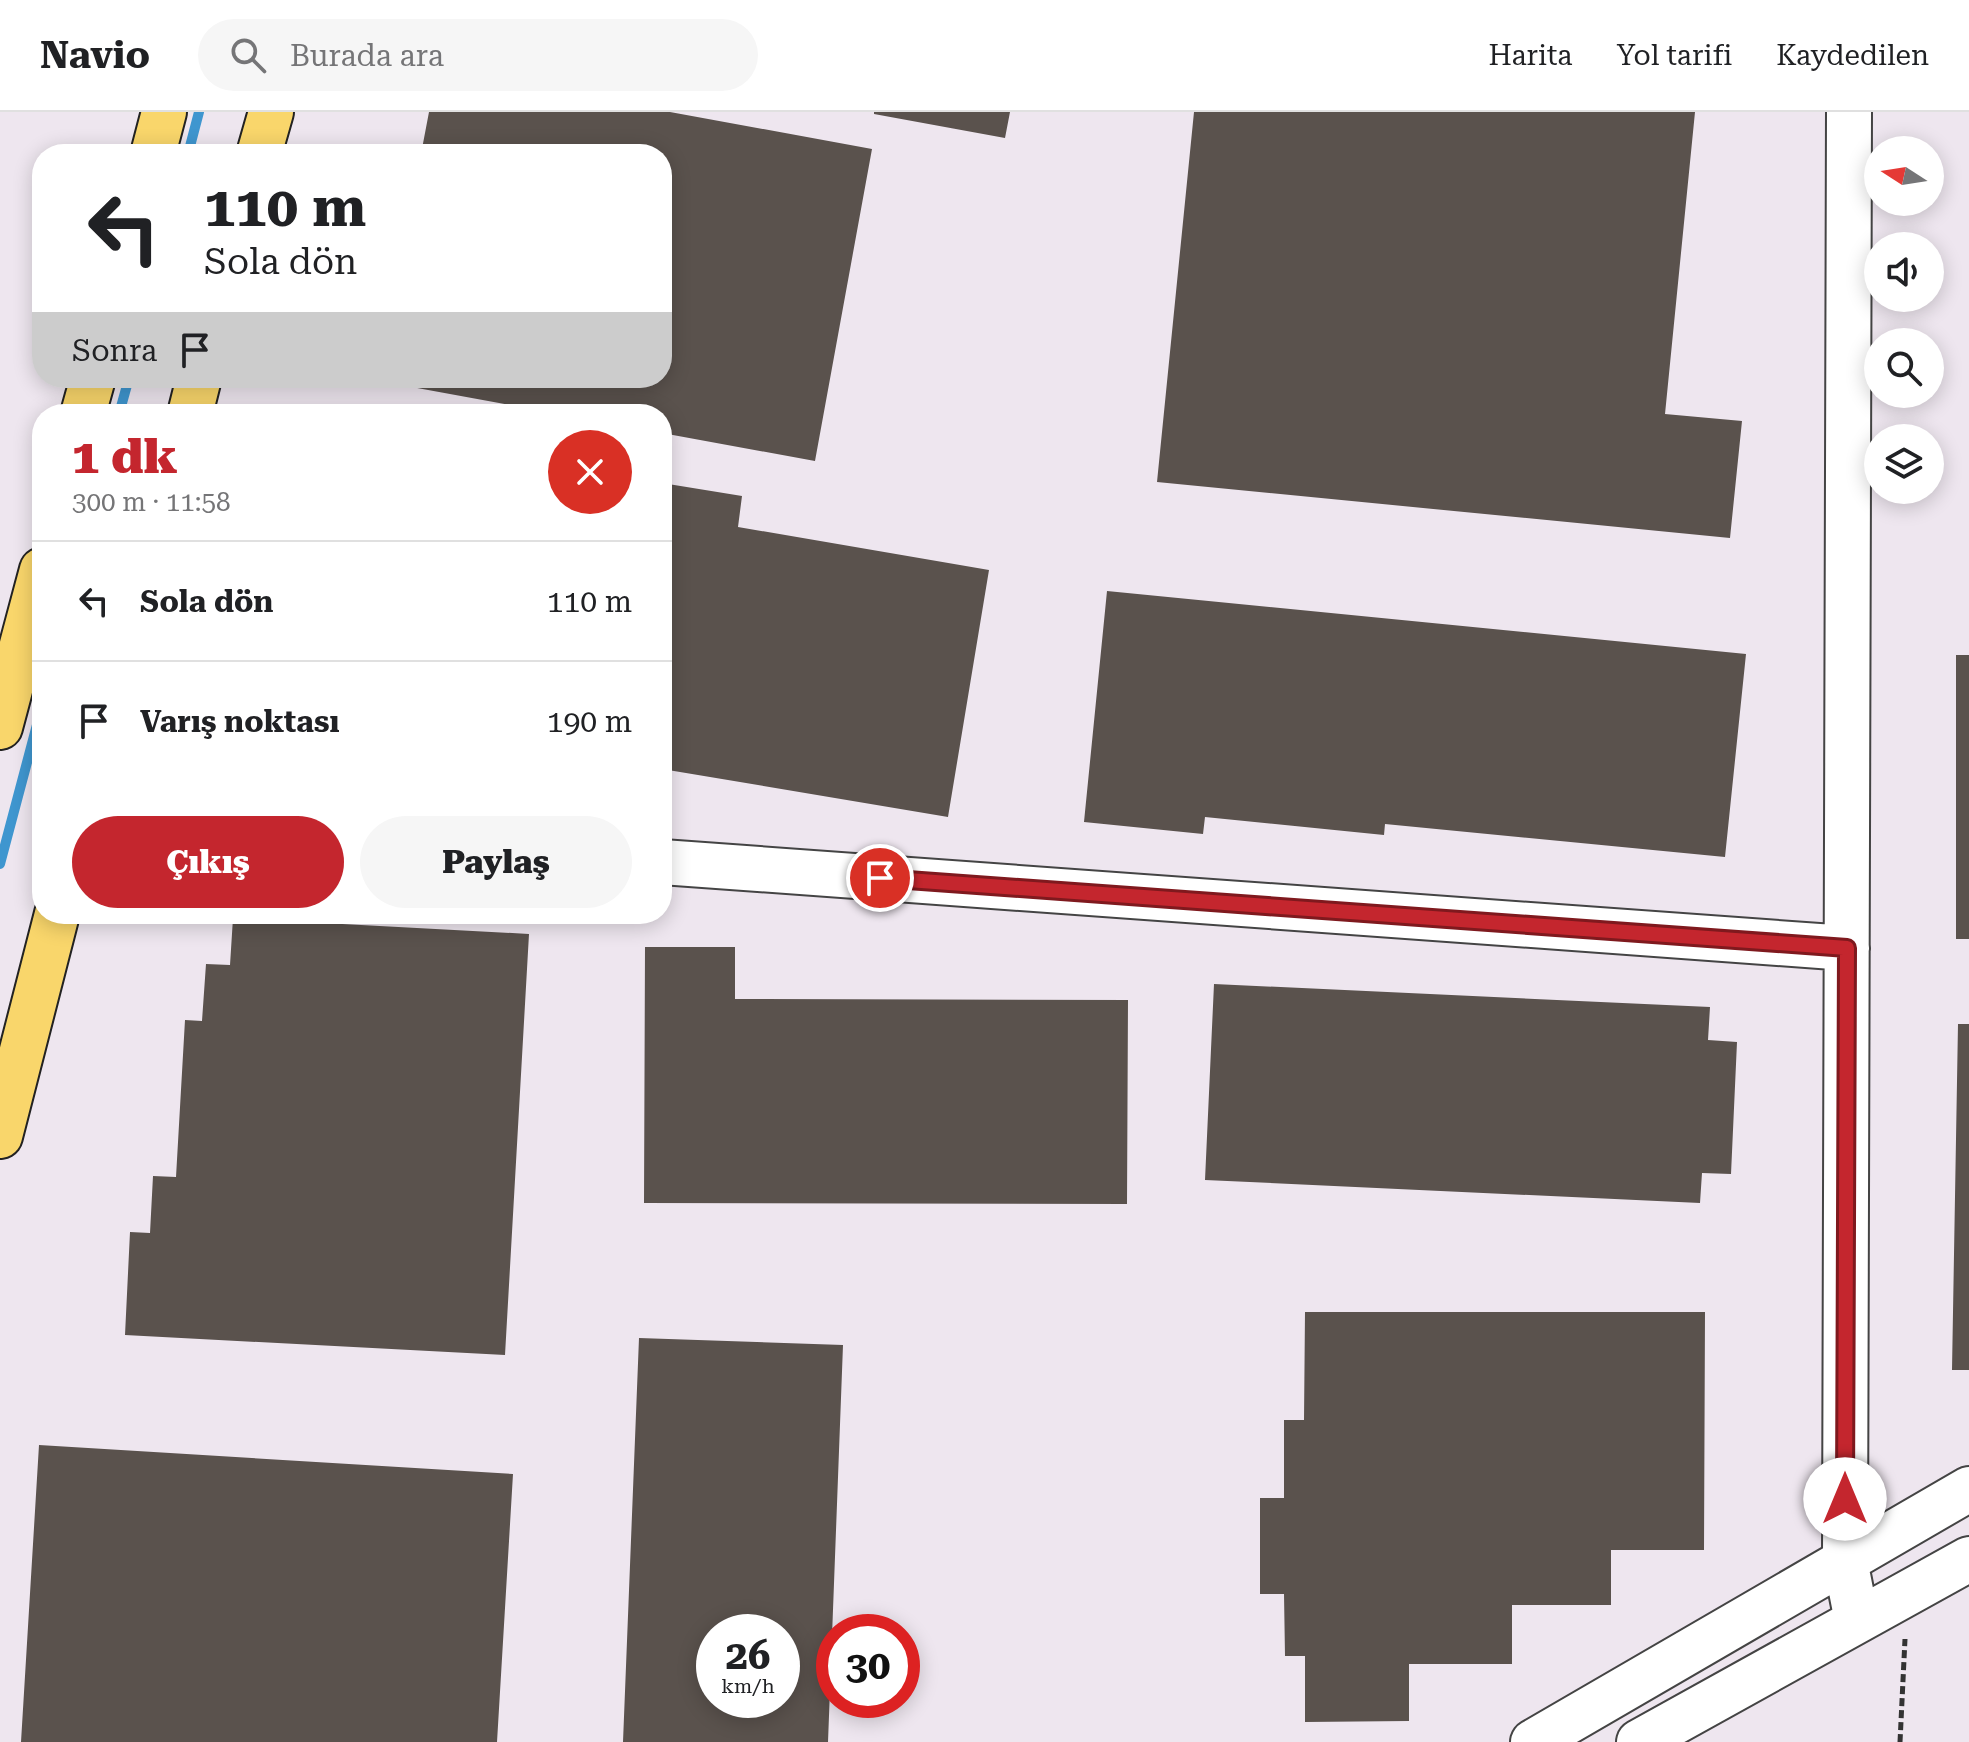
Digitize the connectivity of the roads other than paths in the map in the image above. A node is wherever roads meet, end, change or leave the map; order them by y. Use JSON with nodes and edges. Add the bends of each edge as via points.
{"nodes":[{"id":1,"x":164,"y":112,"type":"edge"},
{"id":2,"x":271,"y":112,"type":"edge"},
{"id":3,"x":1849,"y":112,"type":"edge"},
{"id":4,"x":156,"y":144,"type":"edge"},
{"id":5,"x":262,"y":144,"type":"edge"},
{"id":6,"x":32,"y":607,"type":"edge"},
{"id":7,"x":0,"y":727,"type":"edge"},
{"id":8,"x":672,"y":863,"type":"edge"},
{"id":9,"x":54,"y":924,"type":"edge"},
{"id":10,"x":1847,"y":948,"type":"junction"},
{"id":11,"x":0,"y":1136,"type":"edge"},
{"id":12,"x":1969,"y":1489,"type":"edge"},
{"id":13,"x":1969,"y":1559,"type":"edge"},
{"id":14,"x":1845,"y":1560,"type":"junction"},
{"id":15,"x":1857,"y":1621,"type":"junction"},
{"id":16,"x":1533,"y":1742,"type":"edge"},
{"id":17,"x":1639,"y":1742,"type":"edge"}],
"edges":[{"from":1,"to":4,"type":"main road"},
{"from":2,"to":5,"type":"main road"},
{"from":3,"to":10,"type":"street"},
{"from":6,"to":7,"type":"main road"},
{"from":8,"to":10,"type":"street"},
{"from":9,"to":11,"type":"main road"},
{"from":10,"to":14,"type":"street"},
{"from":12,"to":14,"type":"street"},
{"from":13,"to":15,"type":"street"},
{"from":14,"to":15,"type":"street"},
{"from":14,"to":16,"type":"street"},
{"from":15,"to":17,"type":"street"}]}
